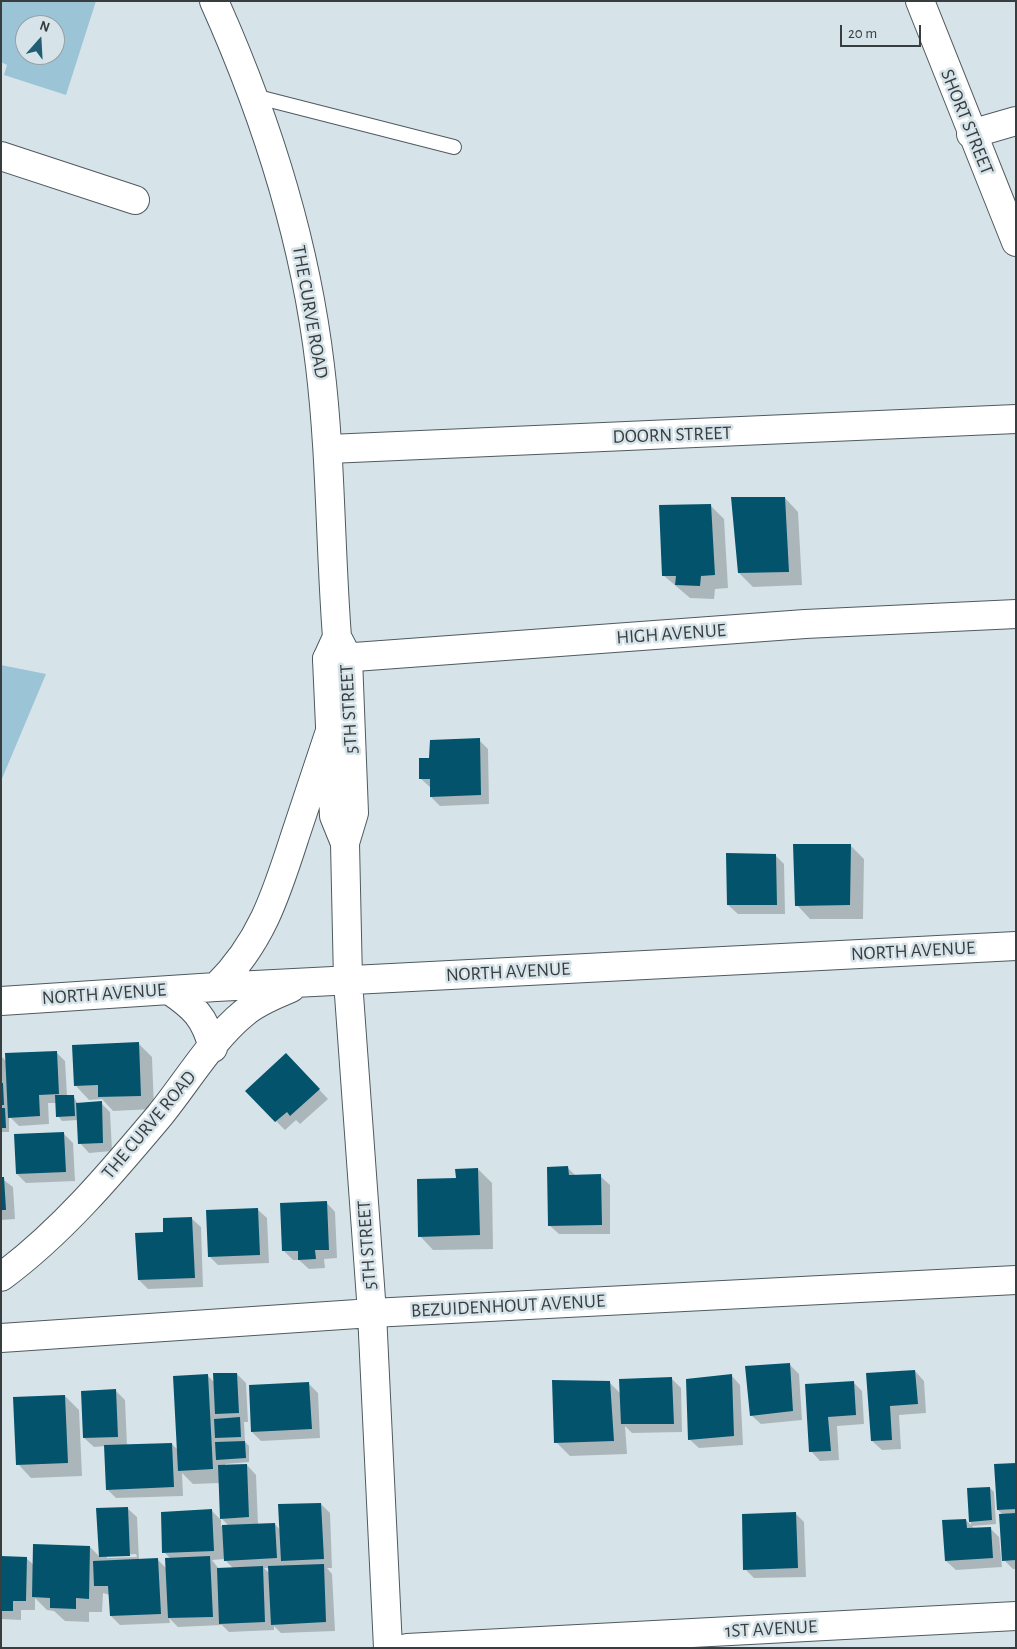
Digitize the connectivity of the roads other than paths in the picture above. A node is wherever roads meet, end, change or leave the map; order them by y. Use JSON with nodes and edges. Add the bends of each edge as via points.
{"nodes":[{"id":1,"x":214,"y":1,"type":"edge"},
{"id":2,"x":920,"y":1,"type":"edge"},
{"id":3,"x":254,"y":96,"type":"junction"},
{"id":4,"x":1016,"y":121,"type":"edge"},
{"id":5,"x":971,"y":134,"type":"junction"},
{"id":6,"x":454,"y":147,"type":"dead end"},
{"id":7,"x":1,"y":156,"type":"edge"},
{"id":8,"x":135,"y":200,"type":"dead end"},
{"id":9,"x":1016,"y":242,"type":"edge"},
{"id":10,"x":1016,"y":419,"type":"edge"},
{"id":11,"x":329,"y":449,"type":"junction"},
{"id":12,"x":1016,"y":614,"type":"edge"},
{"id":13,"x":337,"y":651,"type":"junction"},
{"id":14,"x":330,"y":731,"type":"junction"},
{"id":15,"x":345,"y":843,"type":"junction"},
{"id":16,"x":1016,"y":946,"type":"edge"},
{"id":17,"x":348,"y":981,"type":"junction"},
{"id":18,"x":302,"y":983,"type":"junction"},
{"id":19,"x":216,"y":987,"type":"junction"},
{"id":20,"x":169,"y":990,"type":"junction"},
{"id":21,"x":1,"y":1001,"type":"edge"},
{"id":22,"x":212,"y":1048,"type":"junction"},
{"id":23,"x":1,"y":1277,"type":"edge"},
{"id":24,"x":1016,"y":1280,"type":"edge"},
{"id":25,"x":372,"y":1314,"type":"junction"},
{"id":26,"x":1,"y":1338,"type":"edge"},
{"id":27,"x":1016,"y":1616,"type":"edge"},
{"id":28,"x":388,"y":1648,"type":"edge"},
{"id":29,"x":407,"y":1648,"type":"edge"}],
"edges":[{"from":1,"to":3,"type":"street","name":"THE CURVE ROAD"},
{"from":2,"to":5,"type":"street","name":"SHORT STREET"},
{"from":3,"to":6,"type":"lane"},
{"from":3,"to":11,"type":"street","name":"THE CURVE ROAD","via":[[303,258]]},
{"from":4,"to":5,"type":"street"},
{"from":5,"to":9,"type":"street","name":"SHORT STREET"},
{"from":7,"to":8,"type":"street"},
{"from":10,"to":11,"type":"street","name":"DOORN STREET"},
{"from":11,"to":13,"type":"street","name":"THE CURVE ROAD"},
{"from":12,"to":13,"type":"street","name":"HIGH AVENUE"},
{"from":13,"to":14,"type":"street","name":"5TH STREET"},
{"from":13,"to":15,"type":"street","name":"5TH STREET","via":[[354,813]]},
{"from":14,"to":15,"type":"street","name":"5TH STREET","via":[[334,816]]},
{"from":14,"to":19,"type":"street","via":[[264,923],[241,959]]},
{"from":15,"to":17,"type":"street","name":"5TH STREET"},
{"from":16,"to":17,"type":"street","name":"NORTH AVENUE"},
{"from":17,"to":18,"type":"street","name":"NORTH AVENUE"},
{"from":17,"to":25,"type":"street","name":"5TH STREET"},
{"from":18,"to":19,"type":"street","name":"NORTH AVENUE"},
{"from":18,"to":22,"type":"street","name":"THE CURVE ROAD","via":[[261,1001],[245,1012]]},
{"from":19,"to":20,"type":"street","name":"NORTH AVENUE"},
{"from":20,"to":21,"type":"street","name":"NORTH AVENUE"},
{"from":20,"to":22,"type":"street","via":[[196,1010],[204,1022]]},
{"from":22,"to":23,"type":"street","name":"THE CURVE ROAD","via":[[118,1165],[67,1219]]},
{"from":24,"to":25,"type":"street","name":"BEZUIDENHOUT AVENUE"},
{"from":25,"to":26,"type":"street","name":"BEZUIDENHOUT AVENUE"},
{"from":25,"to":28,"type":"street","name":"5TH STREET"},
{"from":27,"to":29,"type":"street","name":"1ST AVENUE"}]}
